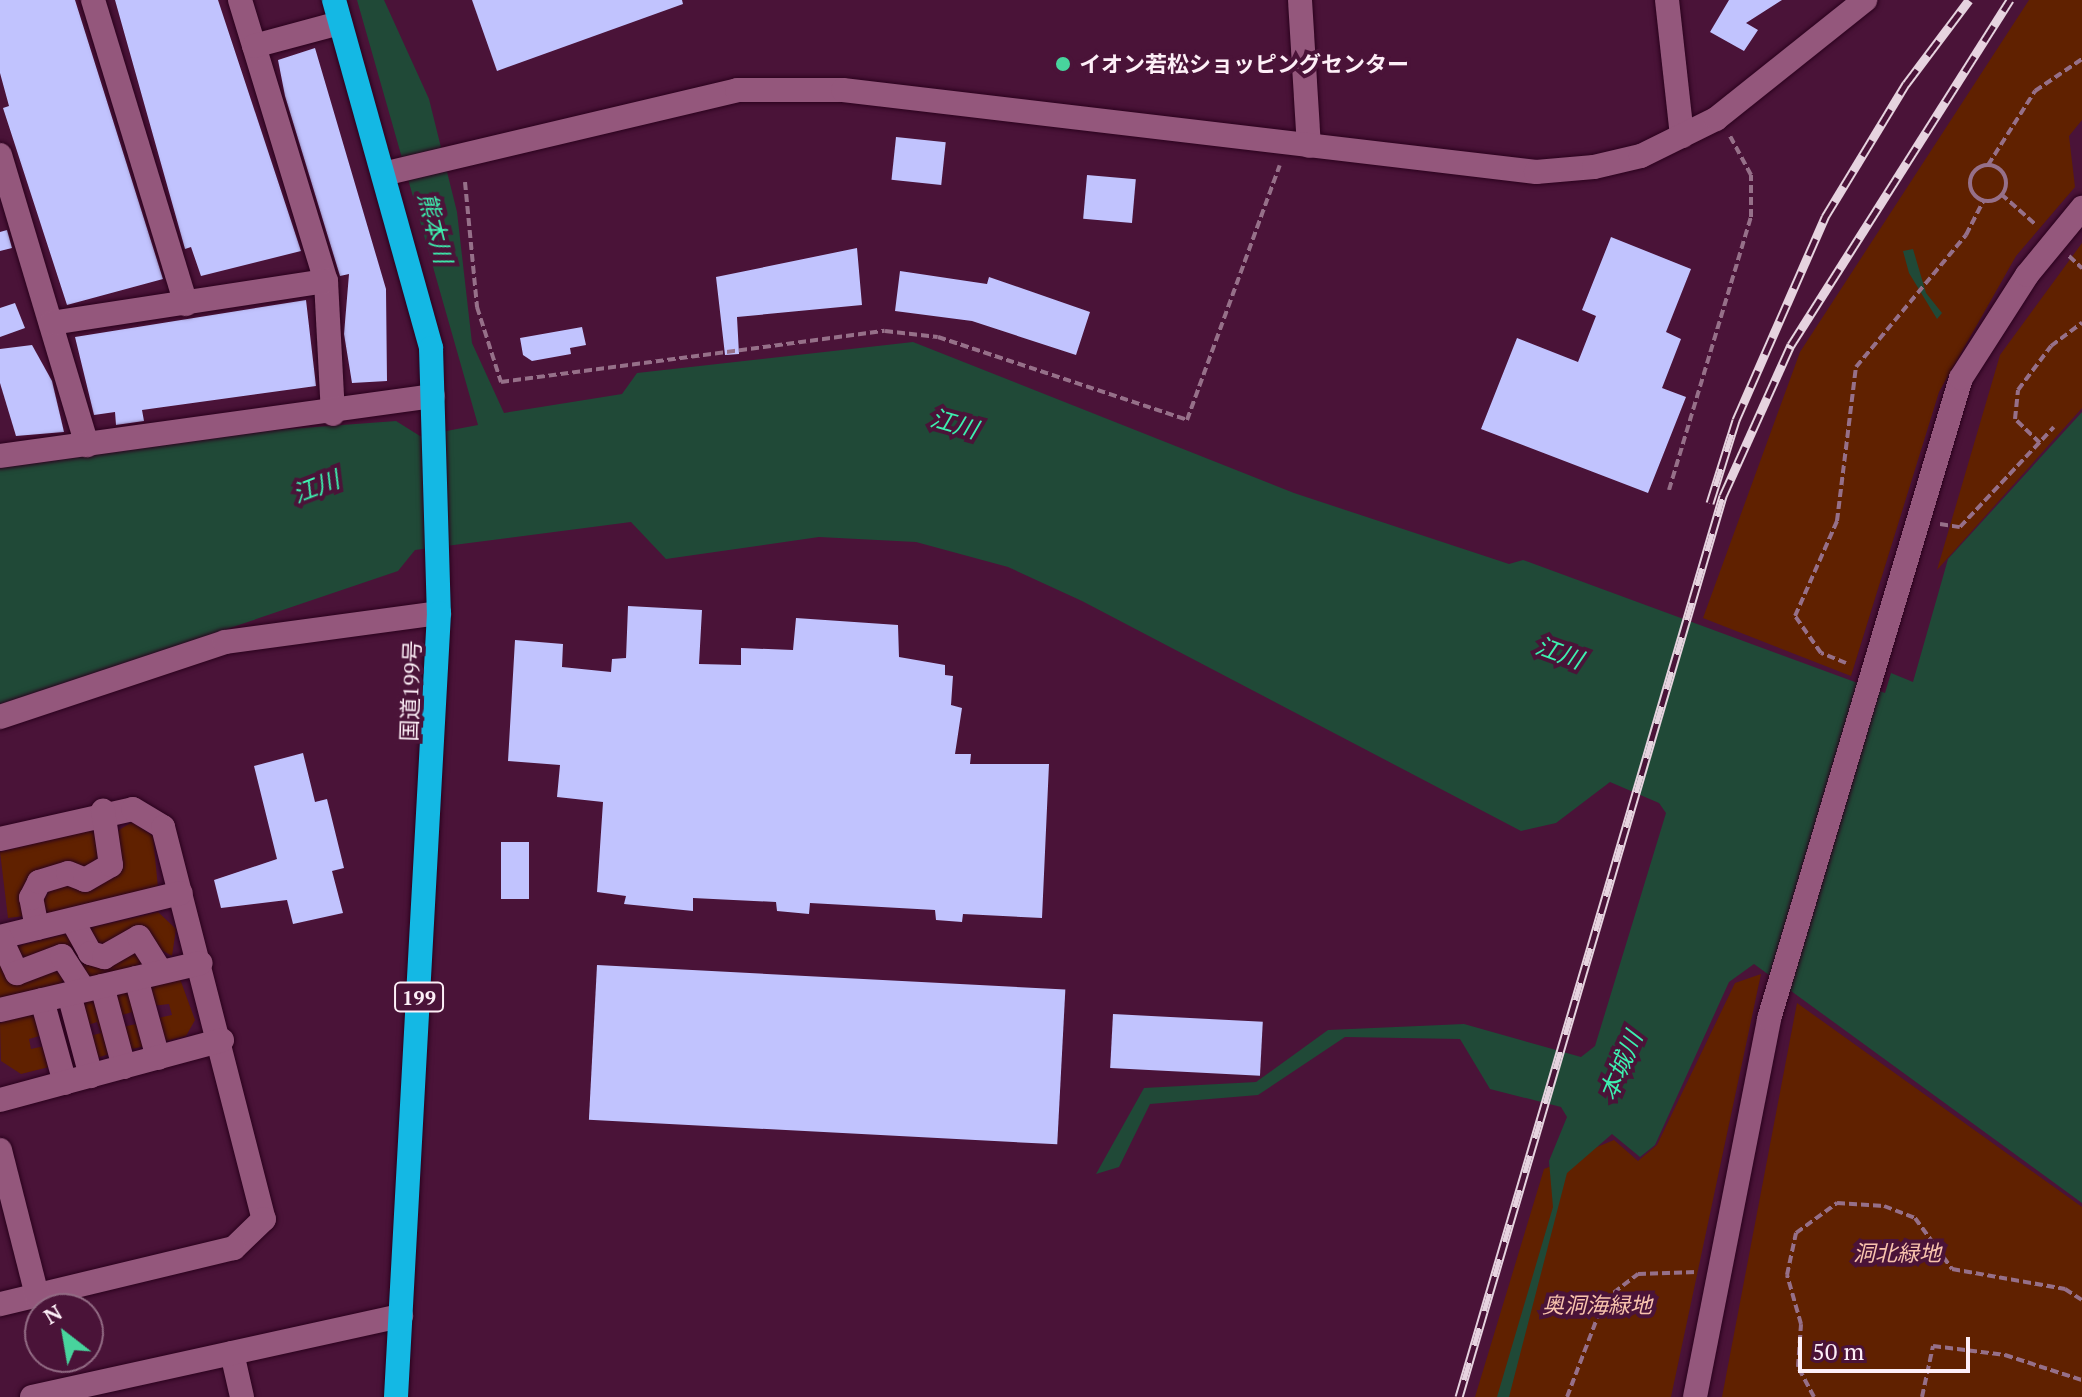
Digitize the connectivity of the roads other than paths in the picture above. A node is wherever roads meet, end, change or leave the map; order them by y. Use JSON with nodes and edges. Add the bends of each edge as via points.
{"nodes":[{"id":1,"x":93,"y":0,"type":"edge"},
{"id":2,"x":240,"y":0,"type":"edge"},
{"id":3,"x":1300,"y":0,"type":"edge"},
{"id":4,"x":1667,"y":0,"type":"edge"},
{"id":5,"x":1865,"y":0,"type":"edge"},
{"id":6,"x":337,"y":11,"type":"edge"},
{"id":7,"x":254,"y":46,"type":"junction"},
{"id":8,"x":1682,"y":136,"type":"junction"},
{"id":9,"x":1309,"y":146,"type":"junction"},
{"id":10,"x":2,"y":167,"type":"edge"},
{"id":11,"x":383,"y":174,"type":"junction"},
{"id":12,"x":2082,"y":208,"type":"edge"},
{"id":13,"x":326,"y":281,"type":"junction"},
{"id":14,"x":186,"y":304,"type":"junction"},
{"id":15,"x":51,"y":323,"type":"junction"},
{"id":16,"x":433,"y":403,"type":"junction"},
{"id":17,"x":333,"y":414,"type":"junction"},
{"id":18,"x":87,"y":445,"type":"junction"},
{"id":19,"x":0,"y":456,"type":"edge"},
{"id":20,"x":439,"y":604,"type":"junction"},
{"id":21,"x":0,"y":717,"type":"edge"},
{"id":22,"x":103,"y":811,"type":"junction"},
{"id":23,"x":0,"y":839,"type":"edge"},
{"id":24,"x":181,"y":893,"type":"junction"},
{"id":25,"x":72,"y":920,"type":"junction"},
{"id":26,"x":37,"y":928,"type":"junction"},
{"id":27,"x":2,"y":931,"type":"edge"},
{"id":28,"x":201,"y":963,"type":"junction"},
{"id":29,"x":161,"y":972,"type":"junction"},
{"id":30,"x":136,"y":978,"type":"junction"},
{"id":31,"x":85,"y":990,"type":"junction"},
{"id":32,"x":42,"y":1000,"type":"junction"},
{"id":33,"x":0,"y":1010,"type":"edge"},
{"id":34,"x":222,"y":1040,"type":"junction"},
{"id":35,"x":158,"y":1058,"type":"junction"},
{"id":36,"x":124,"y":1067,"type":"junction"},
{"id":37,"x":91,"y":1076,"type":"junction"},
{"id":38,"x":65,"y":1083,"type":"junction"},
{"id":39,"x":0,"y":1100,"type":"edge"},
{"id":40,"x":0,"y":1150,"type":"edge"},
{"id":41,"x":36,"y":1293,"type":"edge"},
{"id":42,"x":46,"y":1293,"type":"edge"},
{"id":43,"x":24,"y":1298,"type":"edge"},
{"id":44,"x":0,"y":1304,"type":"edge"},
{"id":45,"x":401,"y":1316,"type":"junction"},
{"id":46,"x":232,"y":1353,"type":"junction"},
{"id":47,"x":32,"y":1397,"type":"edge"},
{"id":48,"x":242,"y":1397,"type":"edge"},
{"id":49,"x":396,"y":1397,"type":"edge"},
{"id":50,"x":1695,"y":1397,"type":"edge"}],
"edges":[{"from":1,"to":14,"type":"street"},
{"from":2,"to":7,"type":"street"},
{"from":3,"to":9,"type":"street"},
{"from":4,"to":8,"type":"street"},
{"from":5,"to":8,"type":"street","via":[[1716,119]]},
{"from":6,"to":7,"type":"street"},
{"from":6,"to":11,"type":"highway","name":"国道199号","number":"199"},
{"from":7,"to":13,"type":"street"},
{"from":8,"to":9,"type":"street","via":[[1641,156],[1536,172]]},
{"from":9,"to":11,"type":"street","via":[[843,90],[737,90]]},
{"from":10,"to":15,"type":"street"},
{"from":11,"to":16,"type":"highway","name":"国道199号","number":"199","via":[[431,348]]},
{"from":12,"to":50,"type":"street","via":[[2027,275],[1961,378],[1769,1019],[1714,1273]]},
{"from":13,"to":14,"type":"street"},
{"from":13,"to":17,"type":"street"},
{"from":14,"to":15,"type":"street"},
{"from":15,"to":18,"type":"street"},
{"from":16,"to":17,"type":"street"},
{"from":16,"to":20,"type":"highway","name":"国道199号","number":"199"},
{"from":17,"to":18,"type":"street"},
{"from":18,"to":19,"type":"street"},
{"from":20,"to":21,"type":"street","via":[[225,642]]},
{"from":20,"to":45,"type":"highway","name":"国道199号","number":"199"},
{"from":22,"to":23,"type":"street"},
{"from":22,"to":24,"type":"street","via":[[133,809],[163,827]]},
{"from":22,"to":26,"type":"street","via":[[111,865],[85,880],[68,873],[39,882],[31,898]]},
{"from":24,"to":25,"type":"street"},
{"from":24,"to":28,"type":"street"},
{"from":25,"to":26,"type":"street"},
{"from":25,"to":29,"type":"street","via":[[90,953],[104,957],[139,937]]},
{"from":26,"to":27,"type":"street"},
{"from":27,"to":31,"type":"street","via":[[17,973],[62,956]]},
{"from":28,"to":29,"type":"street"},
{"from":28,"to":34,"type":"street"},
{"from":29,"to":30,"type":"street"},
{"from":30,"to":31,"type":"street"},
{"from":30,"to":35,"type":"street"},
{"from":31,"to":32,"type":"street"},
{"from":31,"to":36,"type":"street"},
{"from":31,"to":37,"type":"street"},
{"from":32,"to":33,"type":"street"},
{"from":32,"to":38,"type":"street"},
{"from":34,"to":35,"type":"street"},
{"from":34,"to":42,"type":"street","via":[[264,1219],[251,1237],[207,1256]]},
{"from":35,"to":36,"type":"street"},
{"from":36,"to":37,"type":"street"},
{"from":37,"to":38,"type":"street"},
{"from":38,"to":39,"type":"street"},
{"from":40,"to":41,"type":"street"},
{"from":43,"to":44,"type":"street"},
{"from":45,"to":46,"type":"street"},
{"from":45,"to":49,"type":"highway","name":"国道199号","number":"199"},
{"from":46,"to":47,"type":"street"},
{"from":46,"to":48,"type":"street"}]}
